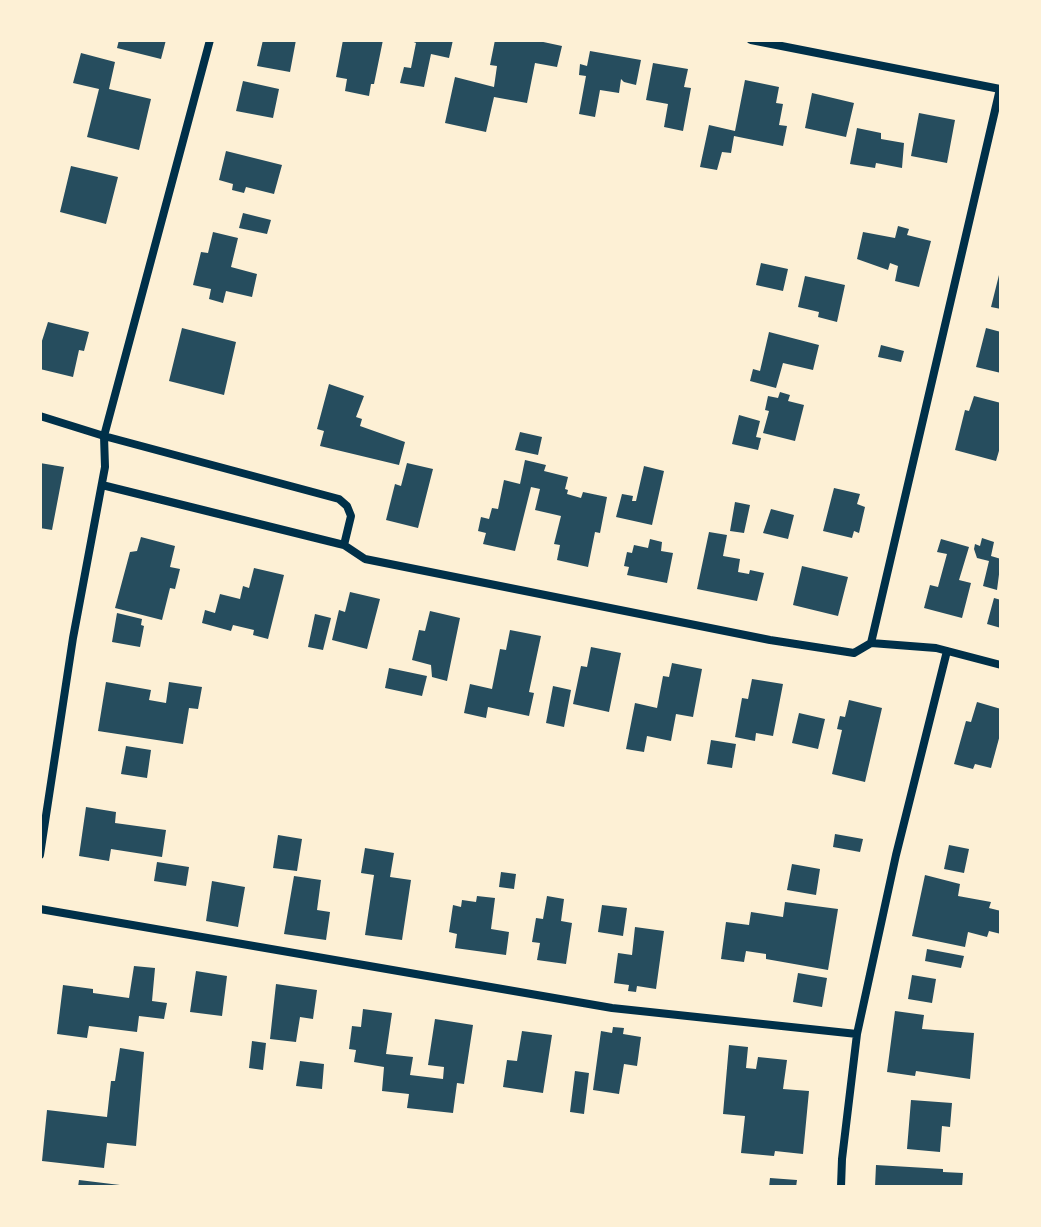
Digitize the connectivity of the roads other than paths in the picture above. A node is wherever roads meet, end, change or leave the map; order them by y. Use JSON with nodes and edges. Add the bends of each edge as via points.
{"nodes":[{"id":1,"x":210,"y":40,"type":"edge"},
{"id":2,"x":751,"y":40,"type":"edge"},
{"id":3,"x":1000,"y":89,"type":"edge"},
{"id":4,"x":40,"y":416,"type":"edge"},
{"id":5,"x":104,"y":436,"type":"junction"},
{"id":6,"x":102,"y":485,"type":"junction"},
{"id":7,"x":344,"y":545,"type":"junction"},
{"id":8,"x":871,"y":643,"type":"junction"},
{"id":9,"x":947,"y":651,"type":"junction"},
{"id":10,"x":1001,"y":665,"type":"edge"},
{"id":11,"x":40,"y":855,"type":"edge"},
{"id":12,"x":40,"y":909,"type":"edge"},
{"id":13,"x":857,"y":1034,"type":"junction"},
{"id":14,"x":841,"y":1187,"type":"edge"}],
"edges":[{"from":1,"to":5,"type":"street"},
{"from":2,"to":3,"type":"street"},
{"from":3,"to":8,"type":"street"},
{"from":4,"to":5,"type":"street"},
{"from":5,"to":6,"type":"street"},
{"from":5,"to":7,"type":"street","via":[[339,499],[351,516]]},
{"from":6,"to":7,"type":"street"},
{"from":6,"to":11,"type":"street"},
{"from":7,"to":8,"type":"street","via":[[365,559],[770,640],[854,653]]},
{"from":8,"to":9,"type":"street"},
{"from":9,"to":10,"type":"street"},
{"from":9,"to":13,"type":"street"},
{"from":12,"to":13,"type":"street","via":[[612,1008]]},
{"from":13,"to":14,"type":"street"}]}
